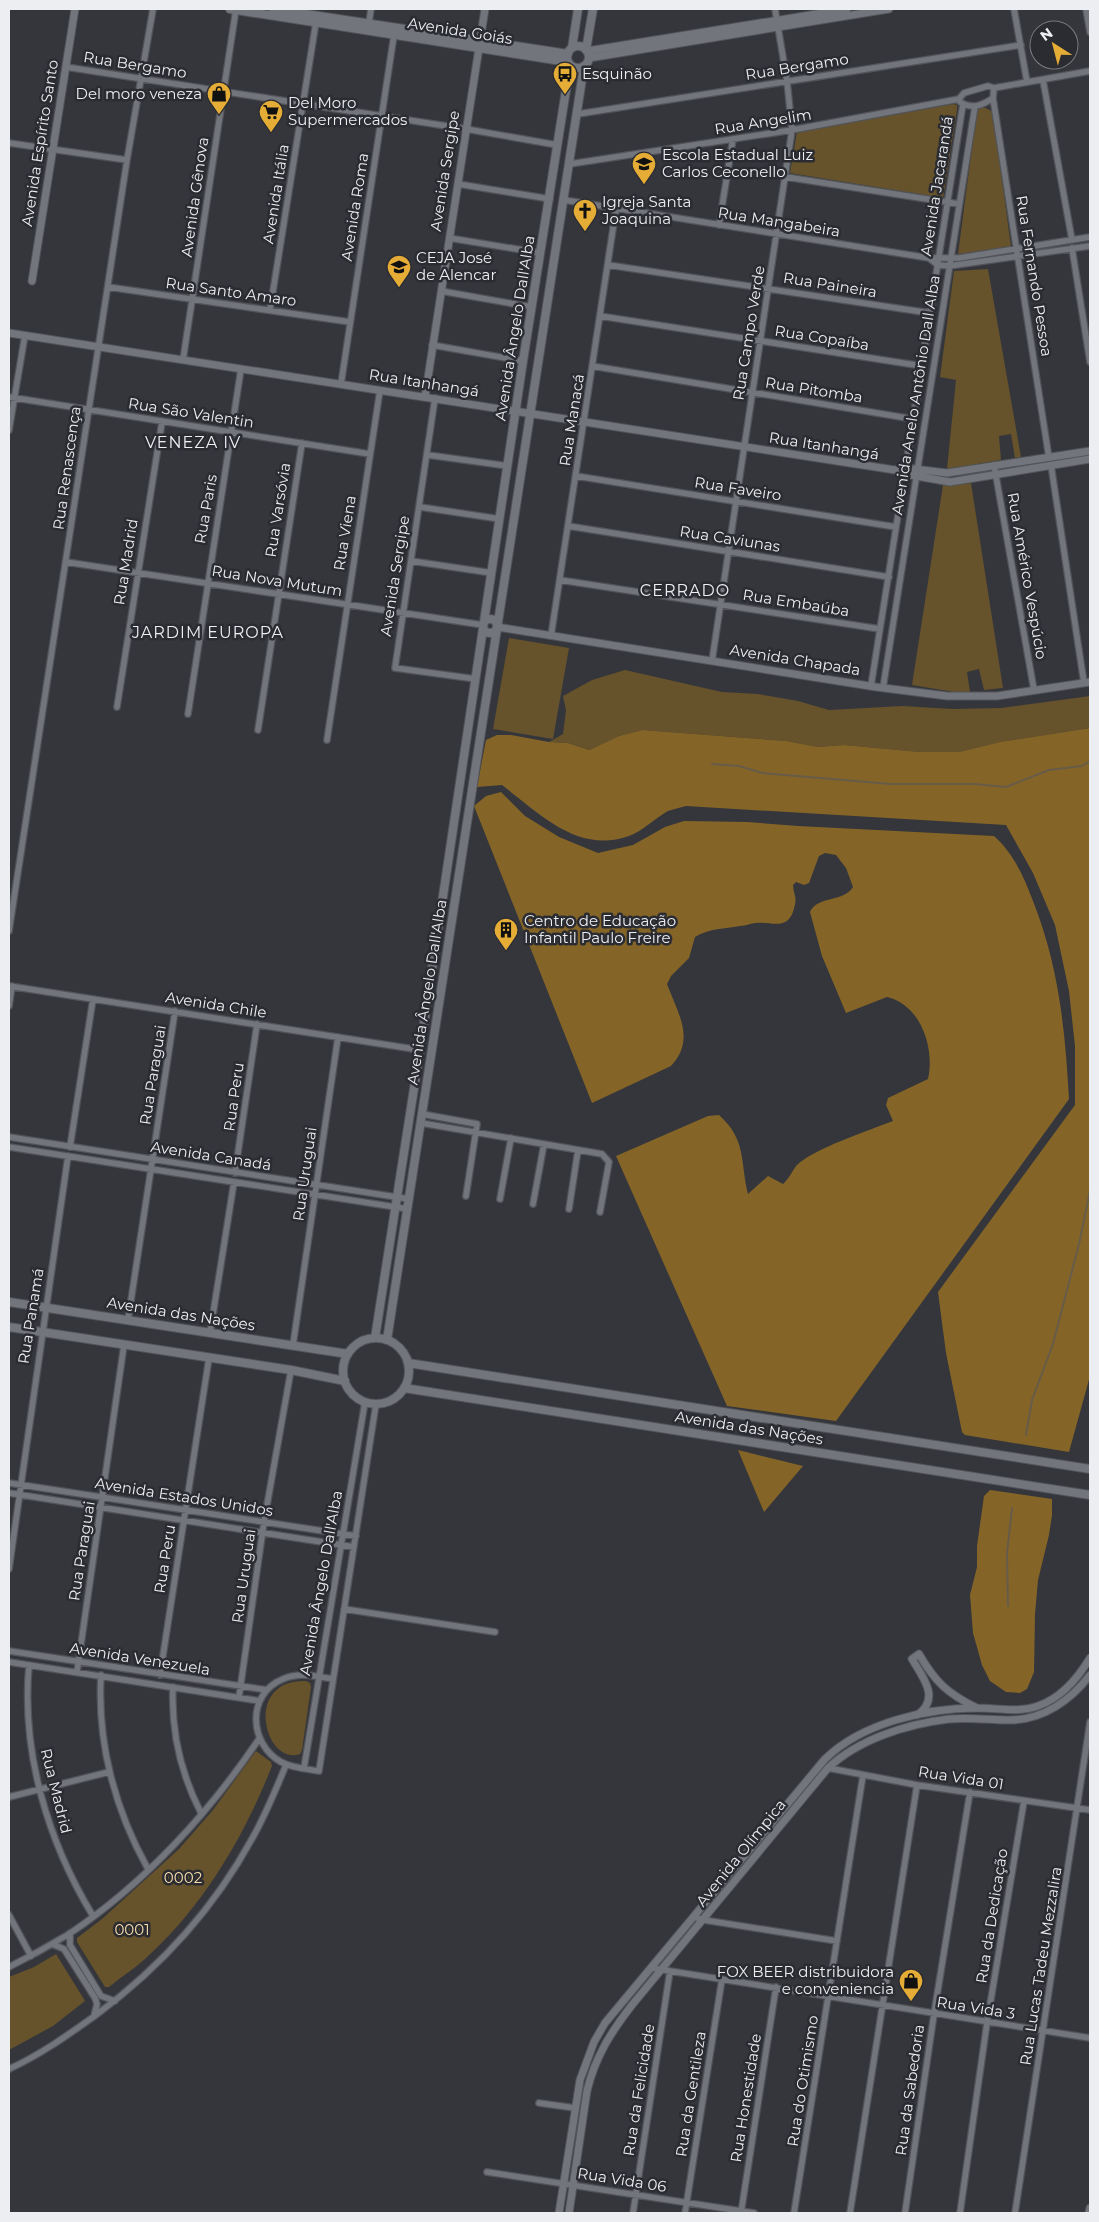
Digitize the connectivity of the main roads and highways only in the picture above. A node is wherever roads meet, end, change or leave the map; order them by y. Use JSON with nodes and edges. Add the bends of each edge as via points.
{"nodes":[{"id":1,"x":234,"y":9,"type":"edge"},
{"id":2,"x":273,"y":9,"type":"edge"},
{"id":3,"x":578,"y":9,"type":"edge"},
{"id":4,"x":593,"y":9,"type":"edge"},
{"id":5,"x":479,"y":44,"type":"junction"},
{"id":6,"x":570,"y":51,"type":"junction"},
{"id":7,"x":587,"y":53,"type":"junction"},
{"id":8,"x":569,"y":64,"type":"junction"},
{"id":9,"x":584,"y":66,"type":"junction"},
{"id":10,"x":550,"y":199,"type":"junction"},
{"id":11,"x":564,"y":200,"type":"junction"},
{"id":12,"x":484,"y":625,"type":"junction"},
{"id":13,"x":497,"y":627,"type":"junction"},
{"id":14,"x":9,"y":1302,"type":"edge"},
{"id":15,"x":9,"y":1327,"type":"edge"},
{"id":16,"x":375,"y":1338,"type":"junction"},
{"id":17,"x":387,"y":1340,"type":"junction"},
{"id":18,"x":348,"y":1354,"type":"junction"},
{"id":19,"x":408,"y":1363,"type":"junction"},
{"id":20,"x":345,"y":1381,"type":"junction"},
{"id":21,"x":404,"y":1388,"type":"junction"},
{"id":22,"x":1090,"y":1469,"type":"edge"},
{"id":23,"x":1090,"y":1495,"type":"edge"}],
"edges":[{"from":1,"to":5,"type":"main road","name":"Avenida Goiás","via":[[394,35]]},
{"from":2,"to":5,"type":"main road","name":"Avenida Goiás"},
{"from":3,"to":6,"type":"main road"},
{"from":4,"to":7,"type":"main road"},
{"from":5,"to":6,"type":"main road","name":"Avenida Goiás"},
{"from":5,"to":8,"type":"main road","name":"Avenida Goiás"},
{"from":6,"to":7,"type":"main road","via":[[580,47]]},
{"from":6,"to":8,"type":"main road"},
{"from":7,"to":9,"type":"main road"},
{"from":8,"to":9,"type":"main road","via":[[576,68]]},
{"from":8,"to":10,"type":"main road","name":"Avenida Ângelo Dall'Alba"},
{"from":9,"to":11,"type":"main road","name":"Avenida Ângelo Dall'Alba"},
{"from":10,"to":11,"type":"main road"},
{"from":10,"to":12,"type":"main road","name":"Avenida Ângelo Dall'Alba"},
{"from":11,"to":13,"type":"main road","name":"Avenida Ângelo Dall'Alba"},
{"from":12,"to":13,"type":"main road","via":[[489,633]]},
{"from":12,"to":16,"type":"main road","name":"Avenida Ângelo Dall'Alba"},
{"from":13,"to":17,"type":"main road","name":"Avenida Ângelo Dall'Alba"},
{"from":14,"to":18,"type":"main road","name":"Avenida das Nações"},
{"from":15,"to":20,"type":"main road"},
{"from":16,"to":17,"type":"main road"},
{"from":16,"to":18,"type":"main road","via":[[359,1343]]},
{"from":17,"to":19,"type":"main road","via":[[401,1348]]},
{"from":18,"to":20,"type":"main road"},
{"from":19,"to":21,"type":"main road","via":[[408,1380]]},
{"from":19,"to":22,"type":"main road","name":"Avenida das Nações"},
{"from":20,"to":21,"type":"main road","via":[[356,1397],[376,1404],[397,1397]]},
{"from":21,"to":23,"type":"main road","name":"Avenida das Nações"}]}
